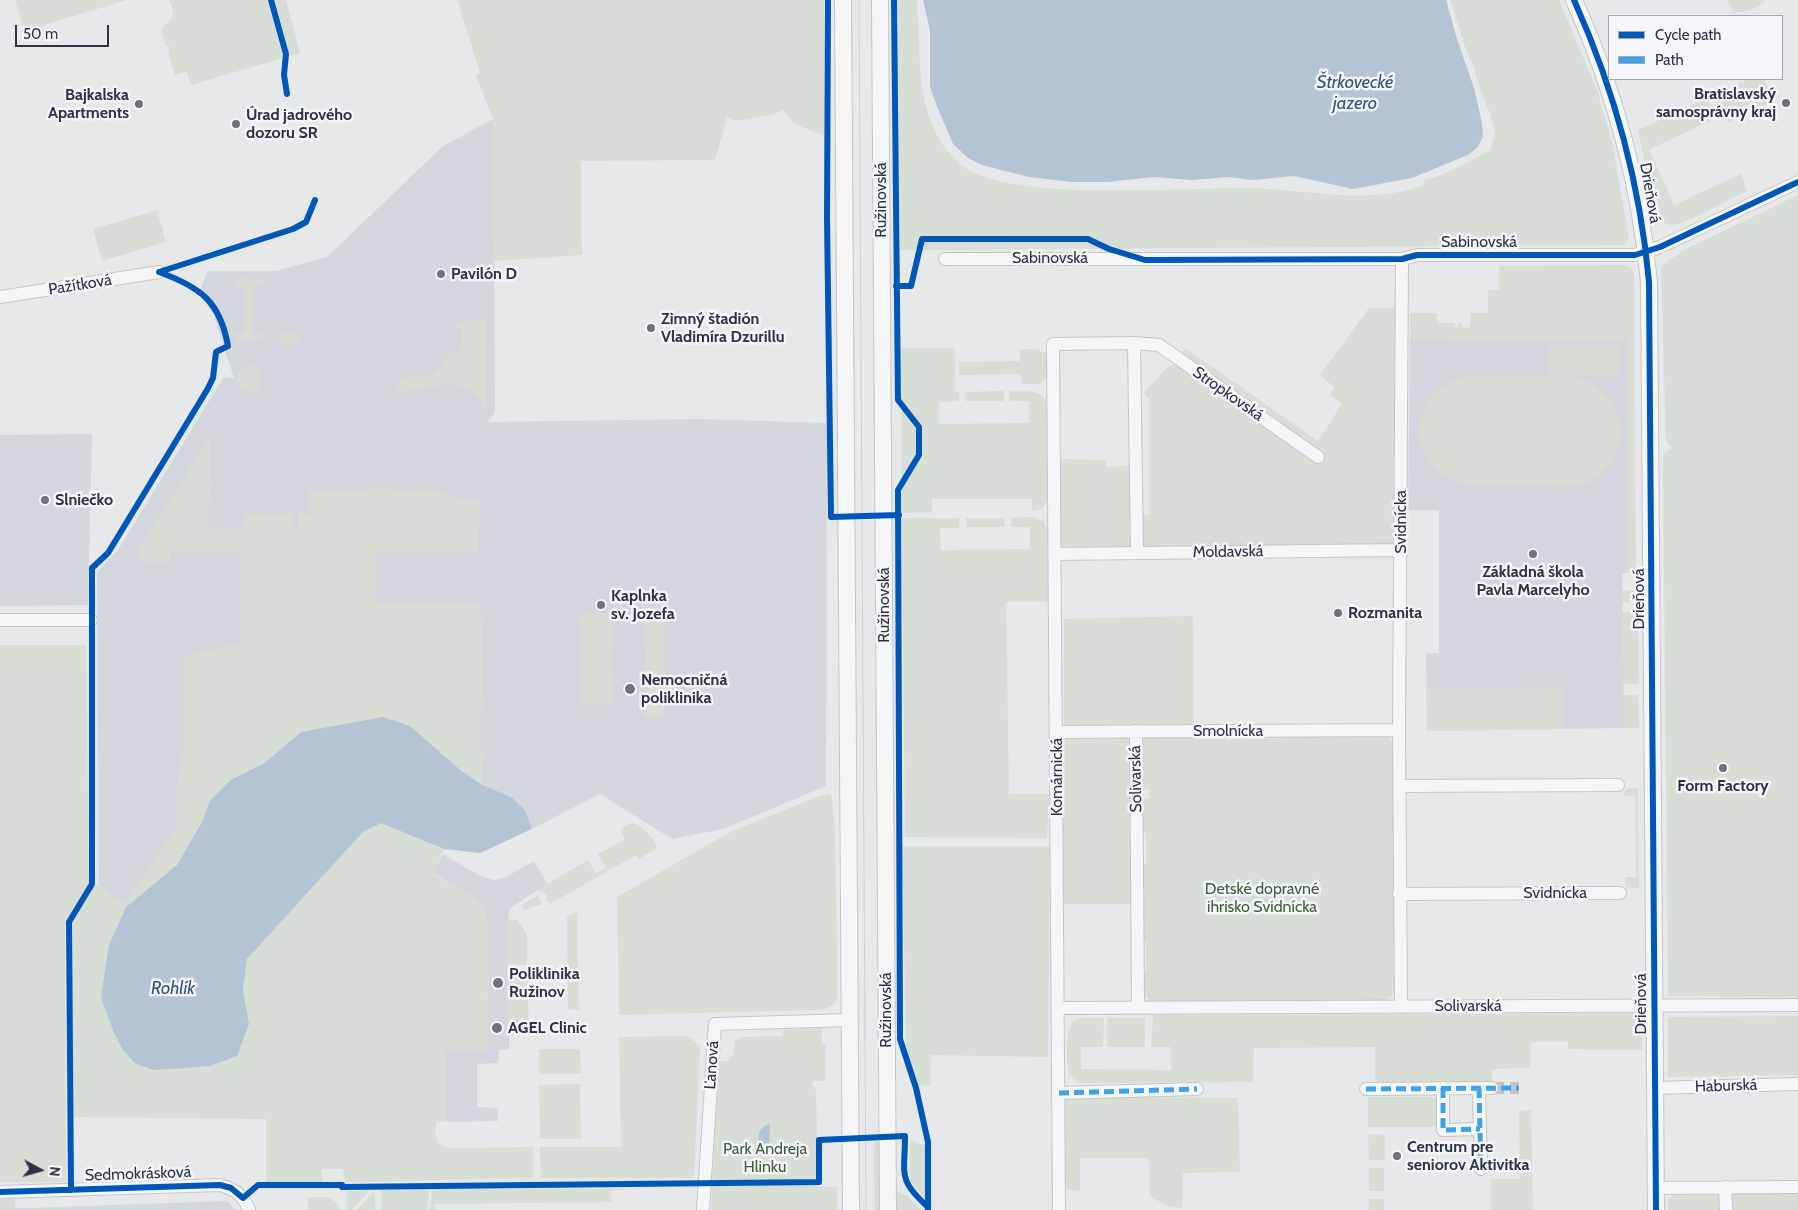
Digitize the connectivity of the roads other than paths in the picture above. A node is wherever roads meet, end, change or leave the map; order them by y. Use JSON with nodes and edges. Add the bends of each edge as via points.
{"nodes":[{"id":1,"x":843,"y":0,"type":"edge"},
{"id":2,"x":880,"y":0,"type":"edge"},
{"id":3,"x":1574,"y":0,"type":"edge"},
{"id":4,"x":1798,"y":182,"type":"edge"},
{"id":5,"x":1646,"y":253,"type":"junction"},
{"id":6,"x":945,"y":259,"type":"dead end"},
{"id":7,"x":1402,"y":259,"type":"junction"},
{"id":8,"x":159,"y":272,"type":"dead end"},
{"id":9,"x":0,"y":297,"type":"edge"},
{"id":10,"x":1134,"y":343,"type":"junction"},
{"id":11,"x":1053,"y":344,"type":"joint"},
{"id":12,"x":1318,"y":458,"type":"dead end"},
{"id":13,"x":1401,"y":550,"type":"junction"},
{"id":14,"x":1137,"y":553,"type":"junction"},
{"id":15,"x":1056,"y":554,"type":"junction"},
{"id":16,"x":0,"y":620,"type":"edge"},
{"id":17,"x":91,"y":620,"type":"dead end"},
{"id":18,"x":1399,"y":730,"type":"junction"},
{"id":19,"x":1136,"y":731,"type":"junction"},
{"id":20,"x":1057,"y":732,"type":"junction"},
{"id":21,"x":1618,"y":785,"type":"dead end"},
{"id":22,"x":1399,"y":786,"type":"junction"},
{"id":23,"x":1620,"y":893,"type":"dead end"},
{"id":24,"x":1399,"y":894,"type":"junction"},
{"id":25,"x":1654,"y":1005,"type":"junction"},
{"id":26,"x":1397,"y":1006,"type":"junction"},
{"id":27,"x":1798,"y":1006,"type":"edge"},
{"id":28,"x":1058,"y":1008,"type":"junction"},
{"id":29,"x":1138,"y":1008,"type":"junction"},
{"id":30,"x":850,"y":1020,"type":"junction"},
{"id":31,"x":1798,"y":1084,"type":"edge"},
{"id":32,"x":1443,"y":1088,"type":"junction"},
{"id":33,"x":1655,"y":1088,"type":"junction"},
{"id":34,"x":1197,"y":1089,"type":"dead end"},
{"id":35,"x":1366,"y":1089,"type":"dead end"},
{"id":36,"x":1059,"y":1093,"type":"junction"},
{"id":37,"x":1480,"y":1129,"type":"junction"},
{"id":38,"x":1481,"y":1169,"type":"dead end"},
{"id":39,"x":1725,"y":1187,"type":"junction"},
{"id":40,"x":1798,"y":1187,"type":"edge"},
{"id":41,"x":1656,"y":1188,"type":"junction"},
{"id":42,"x":0,"y":1192,"type":"edge"},
{"id":43,"x":249,"y":1210,"type":"edge"},
{"id":44,"x":703,"y":1210,"type":"edge"},
{"id":45,"x":851,"y":1210,"type":"edge"},
{"id":46,"x":888,"y":1210,"type":"edge"},
{"id":47,"x":1059,"y":1210,"type":"edge"},
{"id":48,"x":1656,"y":1210,"type":"edge"},
{"id":49,"x":1726,"y":1210,"type":"edge"}],
"edges":[{"from":1,"to":30,"type":"street"},
{"from":2,"to":46,"type":"street","name":"Ružinovská"},
{"from":3,"to":5,"type":"street","name":"Drieňová","via":[[1599,55],[1623,130]]},
{"from":4,"to":5,"type":"street","name":"Sabinovská"},
{"from":5,"to":7,"type":"street","name":"Sabinovská","via":[[1598,256],[1417,255]]},
{"from":5,"to":25,"type":"street","name":"Drieňová","via":[[1651,365]]},
{"from":6,"to":7,"type":"street","name":"Sabinovská"},
{"from":7,"to":13,"type":"street","name":"Svidnícka"},
{"from":8,"to":9,"type":"street","name":"Pažítková"},
{"from":10,"to":11,"type":"street","name":"Stropkovská"},
{"from":10,"to":12,"type":"street","name":"Stropkovská","via":[[1159,345]]},
{"from":10,"to":14,"type":"street"},
{"from":11,"to":15,"type":"street","name":"Komárnická"},
{"from":13,"to":14,"type":"street","name":"Moldavská"},
{"from":13,"to":18,"type":"street","name":"Svidnícka"},
{"from":14,"to":15,"type":"street","name":"Moldavská"},
{"from":15,"to":20,"type":"street","name":"Komárnická"},
{"from":16,"to":17,"type":"street"},
{"from":18,"to":19,"type":"street","name":"Smolnícka"},
{"from":18,"to":22,"type":"street","name":"Svidnícka"},
{"from":19,"to":20,"type":"street","name":"Smolnícka"},
{"from":19,"to":29,"type":"street","name":"Solivarská"},
{"from":20,"to":28,"type":"street","name":"Komárnická"},
{"from":21,"to":22,"type":"street"},
{"from":22,"to":24,"type":"street","name":"Svidnícka"},
{"from":23,"to":24,"type":"street","name":"Svidnícka"},
{"from":24,"to":26,"type":"street","name":"Svidnícka"},
{"from":25,"to":26,"type":"street","name":"Solivarská"},
{"from":25,"to":27,"type":"street","name":"Solivarská"},
{"from":25,"to":33,"type":"street","name":"Drieňová"},
{"from":26,"to":29,"type":"street","name":"Solivarská"},
{"from":28,"to":29,"type":"street","name":"Solivarská"},
{"from":28,"to":36,"type":"street","name":"Komárnická"},
{"from":30,"to":44,"type":"street","name":"Ľanová","via":[[715,1024]]},
{"from":30,"to":45,"type":"street"},
{"from":31,"to":33,"type":"street","name":"Haburská"},
{"from":32,"to":35,"type":"street"},
{"from":32,"to":37,"type":"street","via":[[1443,1130]]},
{"from":32,"to":37,"type":"street","via":[[1486,1088]]},
{"from":33,"to":41,"type":"street","name":"Drieňová"},
{"from":34,"to":36,"type":"street"},
{"from":36,"to":47,"type":"street","name":"Komárnická"},
{"from":37,"to":38,"type":"street"},
{"from":39,"to":40,"type":"street"},
{"from":39,"to":41,"type":"street"},
{"from":39,"to":49,"type":"street"},
{"from":41,"to":48,"type":"street","name":"Drieňová"},
{"from":42,"to":43,"type":"street","name":"Sedmokrásková","via":[[220,1185],[231,1188],[243,1198]]}]}
